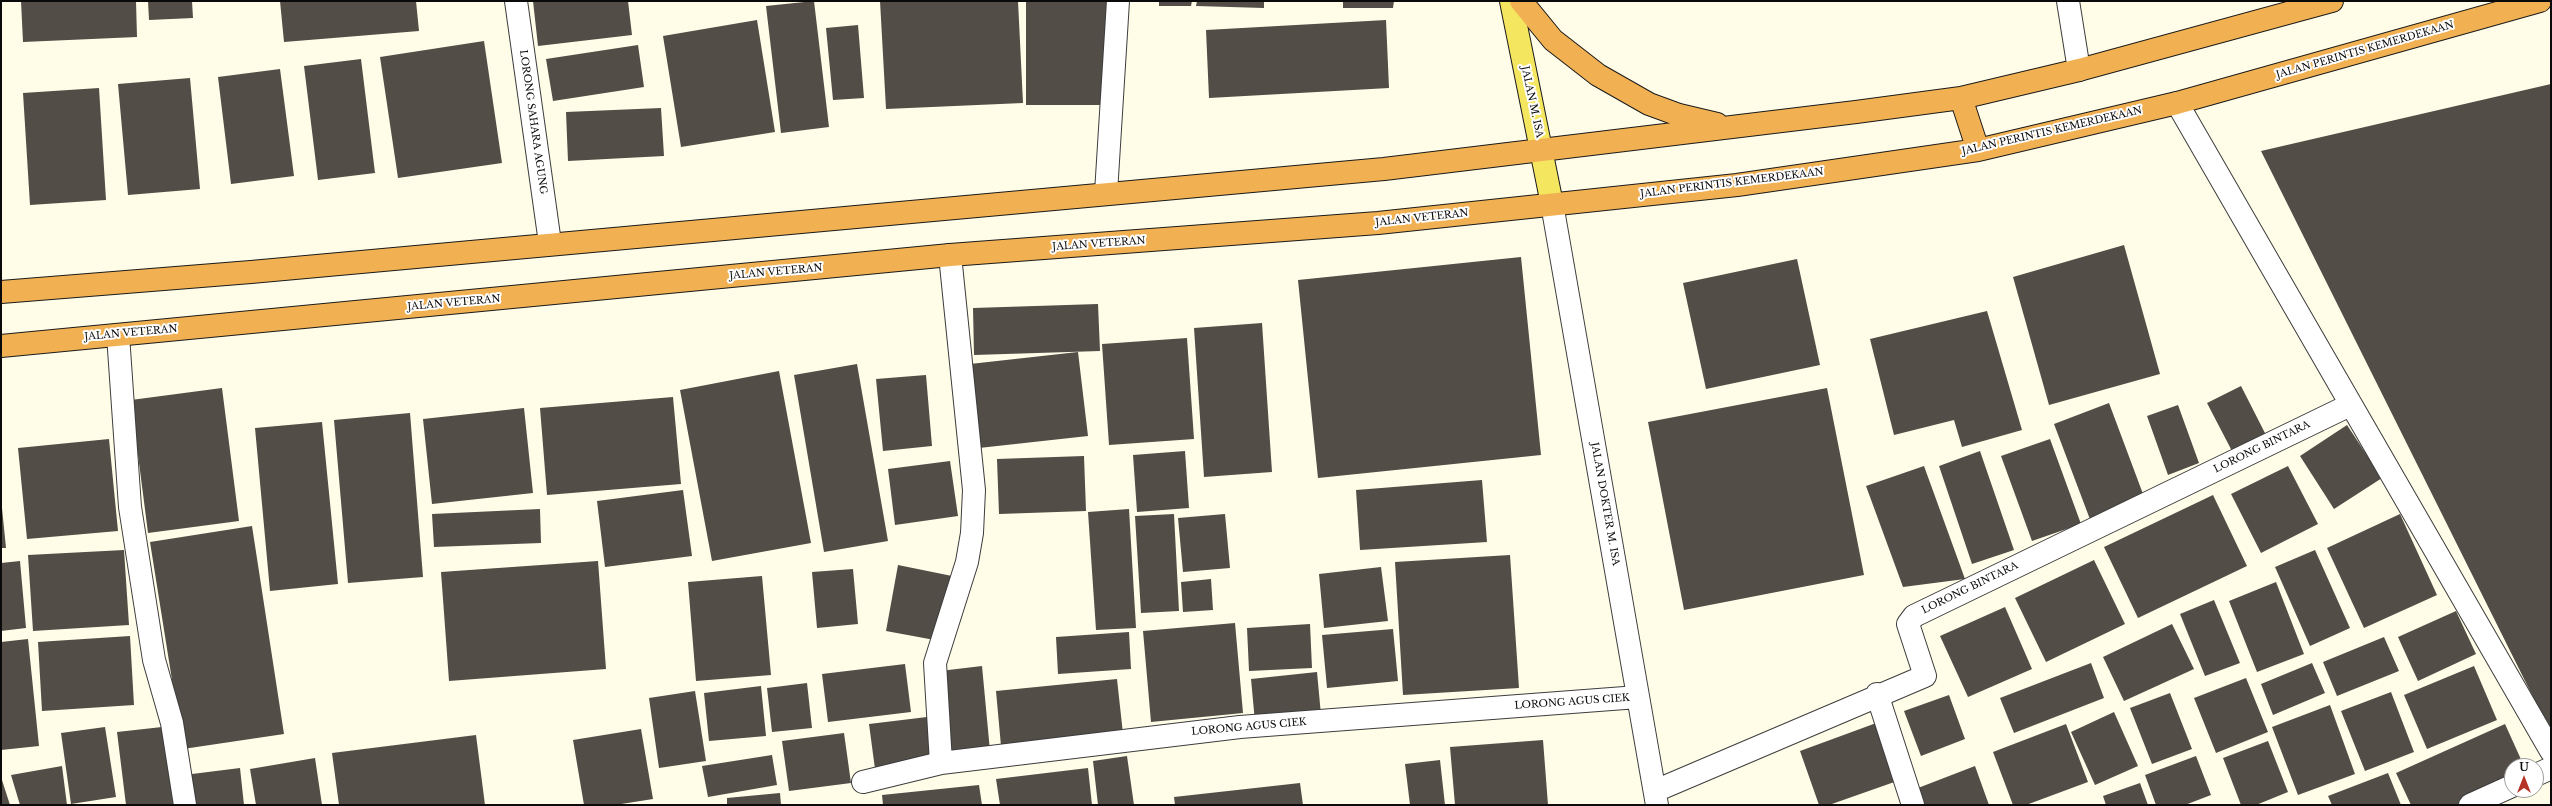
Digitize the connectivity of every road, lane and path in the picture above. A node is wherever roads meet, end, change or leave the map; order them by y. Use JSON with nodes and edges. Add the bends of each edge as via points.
{"nodes":[{"id":1,"x":516,"y":1,"type":"edge"},
{"id":2,"x":1118,"y":1,"type":"edge"},
{"id":3,"x":1511,"y":1,"type":"edge"},
{"id":4,"x":1521,"y":1,"type":"edge"},
{"id":5,"x":2068,"y":1,"type":"edge"},
{"id":6,"x":2332,"y":1,"type":"edge"},
{"id":7,"x":2540,"y":1,"type":"edge"},
{"id":8,"x":2079,"y":70,"type":"junction"},
{"id":9,"x":1961,"y":98,"type":"junction"},
{"id":10,"x":2177,"y":102,"type":"junction"},
{"id":11,"x":1730,"y":127,"type":"junction"},
{"id":12,"x":1978,"y":150,"type":"junction"},
{"id":13,"x":1543,"y":151,"type":"junction"},
{"id":14,"x":1106,"y":193,"type":"junction"},
{"id":15,"x":1552,"y":204,"type":"junction"},
{"id":16,"x":550,"y":243,"type":"junction"},
{"id":17,"x":950,"y":255,"type":"junction"},
{"id":18,"x":1,"y":292,"type":"edge"},
{"id":19,"x":118,"y":335,"type":"junction"},
{"id":20,"x":1,"y":346,"type":"edge"},
{"id":21,"x":2350,"y":405,"type":"junction"},
{"id":22,"x":1877,"y":694,"type":"junction"},
{"id":23,"x":1638,"y":697,"type":"junction"},
{"id":24,"x":2551,"y":751,"type":"edge"},
{"id":25,"x":941,"y":763,"type":"junction"},
{"id":26,"x":863,"y":782,"type":"dead end"},
{"id":27,"x":2504,"y":790,"type":"edge"},
{"id":28,"x":1656,"y":798,"type":"edge"},
{"id":29,"x":185,"y":805,"type":"edge"},
{"id":30,"x":1913,"y":805,"type":"edge"},
{"id":31,"x":2470,"y":805,"type":"edge"}],
"edges":[{"from":1,"to":16,"type":"street","name":"LORONG SAHARA AGUNG"},
{"from":2,"to":14,"type":"street"},
{"from":3,"to":13,"type":"main road","name":"JALAN M. ISA"},
{"from":4,"to":11,"type":"highway","via":[[1554,40],[1598,75],[1649,104],[1679,115]]},
{"from":5,"to":8,"type":"street"},
{"from":6,"to":8,"type":"highway"},
{"from":7,"to":10,"type":"highway","name":"JALAN PERINTIS KEMERDEKAAN"},
{"from":8,"to":9,"type":"highway"},
{"from":9,"to":11,"type":"highway"},
{"from":9,"to":12,"type":"highway"},
{"from":10,"to":12,"type":"highway","name":"JALAN PERINTIS KEMERDEKAAN"},
{"from":10,"to":21,"type":"street"},
{"from":11,"to":13,"type":"highway"},
{"from":12,"to":15,"type":"highway","name":"JALAN PERINTIS KEMERDEKAAN","via":[[1737,185]]},
{"from":13,"to":14,"type":"highway","via":[[1384,169]]},
{"from":13,"to":15,"type":"main road","name":"JALAN M. ISA"},
{"from":14,"to":16,"type":"highway"},
{"from":15,"to":17,"type":"highway","name":"JALAN VETERAN","via":[[1378,223]]},
{"from":15,"to":23,"type":"street","name":"JALAN DOKTER M. ISA"},
{"from":16,"to":18,"type":"highway"},
{"from":17,"to":19,"type":"highway","name":"JALAN VETERAN"},
{"from":17,"to":25,"type":"street","via":[[974,490],[972,533],[967,562],[935,663]]},
{"from":19,"to":20,"type":"highway","name":"JALAN VETERAN"},
{"from":19,"to":29,"type":"street","via":[[130,507],[154,660],[172,723]]},
{"from":21,"to":22,"type":"street","name":"LORONG BINTARA","via":[[1914,616],[1908,624],[1925,676]]},
{"from":21,"to":24,"type":"street"},
{"from":22,"to":28,"type":"street","name":"LORONG BINTARA"},
{"from":22,"to":30,"type":"street"},
{"from":23,"to":25,"type":"street","name":"LORONG AGUS CIEK","via":[[1240,727]]},
{"from":23,"to":28,"type":"street","name":"JALAN DOKTER M. ISA"},
{"from":25,"to":26,"type":"street","name":"LORONG AGUS CIEK"},
{"from":27,"to":31,"type":"street"}]}
